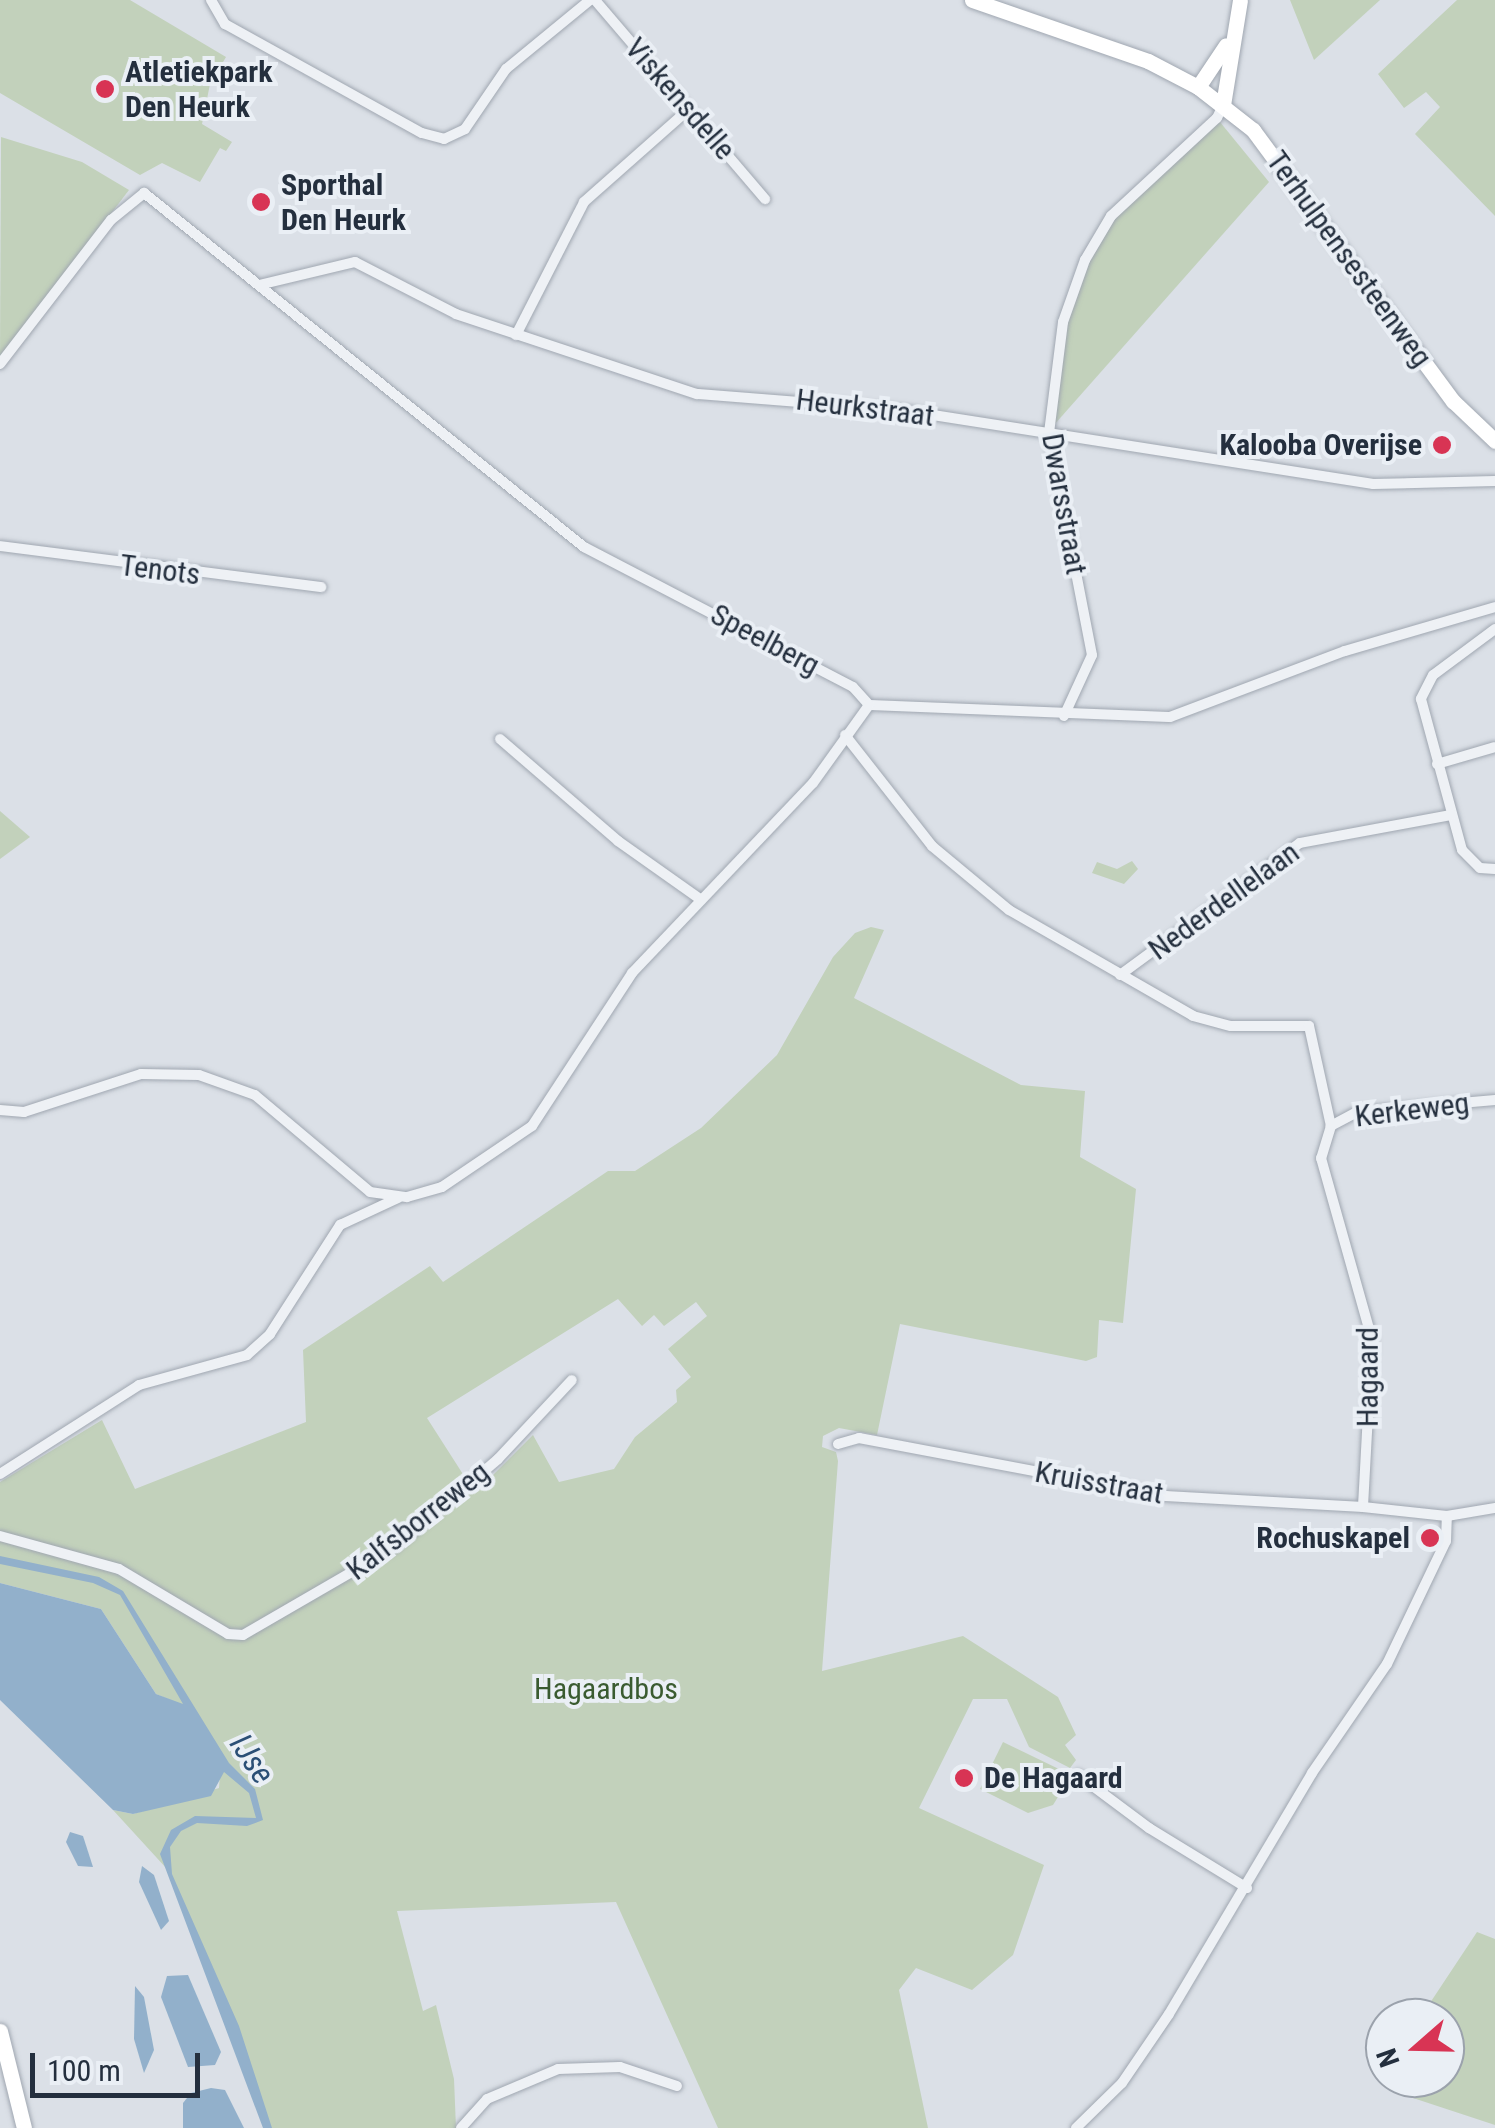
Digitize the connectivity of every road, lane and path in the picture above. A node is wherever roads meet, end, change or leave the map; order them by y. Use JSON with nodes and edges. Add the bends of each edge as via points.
{"nodes":[{"id":1,"x":211,"y":0,"type":"edge"},
{"id":2,"x":592,"y":0,"type":"edge"},
{"id":3,"x":972,"y":0,"type":"edge"},
{"id":4,"x":1240,"y":0,"type":"edge"},
{"id":5,"x":1232,"y":32,"type":"junction"},
{"id":6,"x":1198,"y":87,"type":"junction"},
{"id":7,"x":1223,"y":105,"type":"junction"},
{"id":8,"x":688,"y":110,"type":"junction"},
{"id":9,"x":765,"y":198,"type":"dead end"},
{"id":10,"x":259,"y":284,"type":"junction"},
{"id":11,"x":516,"y":335,"type":"junction"},
{"id":12,"x":0,"y":364,"type":"edge"},
{"id":13,"x":1049,"y":433,"type":"junction"},
{"id":14,"x":1495,"y":440,"type":"edge"},
{"id":15,"x":1495,"y":481,"type":"edge"},
{"id":16,"x":0,"y":546,"type":"edge"},
{"id":17,"x":321,"y":587,"type":"dead end"},
{"id":18,"x":1495,"y":608,"type":"edge"},
{"id":19,"x":1495,"y":629,"type":"edge"},
{"id":20,"x":869,"y":705,"type":"junction"},
{"id":21,"x":1064,"y":716,"type":"junction"},
{"id":22,"x":845,"y":736,"type":"junction"},
{"id":23,"x":500,"y":739,"type":"dead end"},
{"id":24,"x":1495,"y":747,"type":"edge"},
{"id":25,"x":1437,"y":764,"type":"junction"},
{"id":26,"x":1451,"y":815,"type":"junction"},
{"id":27,"x":1495,"y":869,"type":"edge"},
{"id":28,"x":700,"y":899,"type":"junction"},
{"id":29,"x":1120,"y":975,"type":"junction"},
{"id":30,"x":1495,"y":1100,"type":"edge"},
{"id":31,"x":0,"y":1110,"type":"edge"},
{"id":32,"x":1331,"y":1126,"type":"junction"},
{"id":33,"x":399,"y":1198,"type":"junction"},
{"id":34,"x":572,"y":1380,"type":"dead end"},
{"id":35,"x":838,"y":1444,"type":"dead end"},
{"id":36,"x":0,"y":1474,"type":"edge"},
{"id":37,"x":1363,"y":1507,"type":"junction"},
{"id":38,"x":1495,"y":1508,"type":"edge"},
{"id":39,"x":1447,"y":1516,"type":"junction"},
{"id":40,"x":0,"y":1536,"type":"edge"},
{"id":41,"x":1078,"y":1775,"type":"dead end"},
{"id":42,"x":1247,"y":1888,"type":"junction"},
{"id":43,"x":0,"y":2032,"type":"edge"},
{"id":44,"x":677,"y":2086,"type":"dead end"},
{"id":45,"x":24,"y":2128,"type":"edge"},
{"id":46,"x":462,"y":2128,"type":"edge"},
{"id":47,"x":1076,"y":2128,"type":"edge"}],
"edges":[{"from":1,"to":2,"type":"street","via":[[225,24],[444,139],[465,130],[506,69]]},
{"from":2,"to":8,"type":"street","name":"Viskensdelle"},
{"from":3,"to":6,"type":"main road","name":"Terhulpensesteenweg","via":[[1148,61]]},
{"from":4,"to":5,"type":"main road"},
{"from":5,"to":6,"type":"main road","via":[[1217,66]]},
{"from":5,"to":7,"type":"main road"},
{"from":6,"to":7,"type":"main road","name":"Terhulpensesteenweg"},
{"from":7,"to":13,"type":"street","name":"Dwarsstraat","via":[[1217,118],[1128,196],[1092,244],[1063,322]]},
{"from":7,"to":14,"type":"main road","name":"Terhulpensesteenweg","via":[[1293,177],[1436,378]]},
{"from":8,"to":9,"type":"street","name":"Viskensdelle"},
{"from":8,"to":11,"type":"street","via":[[584,202]]},
{"from":10,"to":11,"type":"street","name":"Heurkstraat","via":[[355,262],[439,306]]},
{"from":10,"to":12,"type":"street","name":"Speelberg","via":[[144,194],[112,220]]},
{"from":10,"to":20,"type":"street","name":"Speelberg","via":[[584,546],[836,678]]},
{"from":11,"to":13,"type":"street","name":"Heurkstraat","via":[[697,394],[807,399]]},
{"from":13,"to":15,"type":"street","name":"Heurkstraat","via":[[1358,482]]},
{"from":13,"to":21,"type":"street","name":"Dwarsstraat","via":[[1092,643],[1090,666]]},
{"from":16,"to":17,"type":"street","name":"Tenots"},
{"from":18,"to":21,"type":"street","via":[[1345,651],[1192,712]]},
{"from":19,"to":25,"type":"street","via":[[1425,688],[1422,712]]},
{"from":20,"to":21,"type":"street"},
{"from":20,"to":22,"type":"street"},
{"from":22,"to":28,"type":"street","via":[[813,783]]},
{"from":22,"to":29,"type":"street","name":"Hagaard","via":[[956,866],[1009,910]]},
{"from":23,"to":28,"type":"street","via":[[618,841]]},
{"from":24,"to":25,"type":"street"},
{"from":25,"to":26,"type":"street"},
{"from":26,"to":27,"type":"street","via":[[1469,862]]},
{"from":26,"to":29,"type":"street","name":"Nederdellelaan","via":[[1300,842]]},
{"from":28,"to":33,"type":"street","via":[[632,972],[532,1126],[463,1176]]},
{"from":29,"to":32,"type":"street","name":"Hagaard","via":[[1211,1022],[1310,1026]]},
{"from":30,"to":32,"type":"street","name":"Kerkeweg","via":[[1357,1112]]},
{"from":31,"to":33,"type":"street","via":[[24,1112],[141,1074],[210,1077],[276,1111],[362,1188]]},
{"from":32,"to":37,"type":"street","name":"Hagaard","via":[[1323,1179],[1362,1287],[1372,1340]]},
{"from":33,"to":36,"type":"street","via":[[340,1225],[270,1334],[247,1354],[139,1385]]},
{"from":34,"to":40,"type":"street","name":"Kalfsborreweg","via":[[498,1460],[395,1546],[243,1635],[228,1634],[119,1569]]},
{"from":35,"to":37,"type":"street","name":"Kruisstraat","via":[[859,1438],[1166,1496]]},
{"from":37,"to":39,"type":"street"},
{"from":38,"to":39,"type":"street"},
{"from":39,"to":42,"type":"street","via":[[1446,1540],[1402,1639],[1312,1772]]},
{"from":41,"to":42,"type":"street"},
{"from":42,"to":47,"type":"street","via":[[1122,2083]]},
{"from":43,"to":45,"type":"main road"},
{"from":44,"to":46,"type":"street","via":[[620,2068],[558,2069],[487,2099]]}]}
